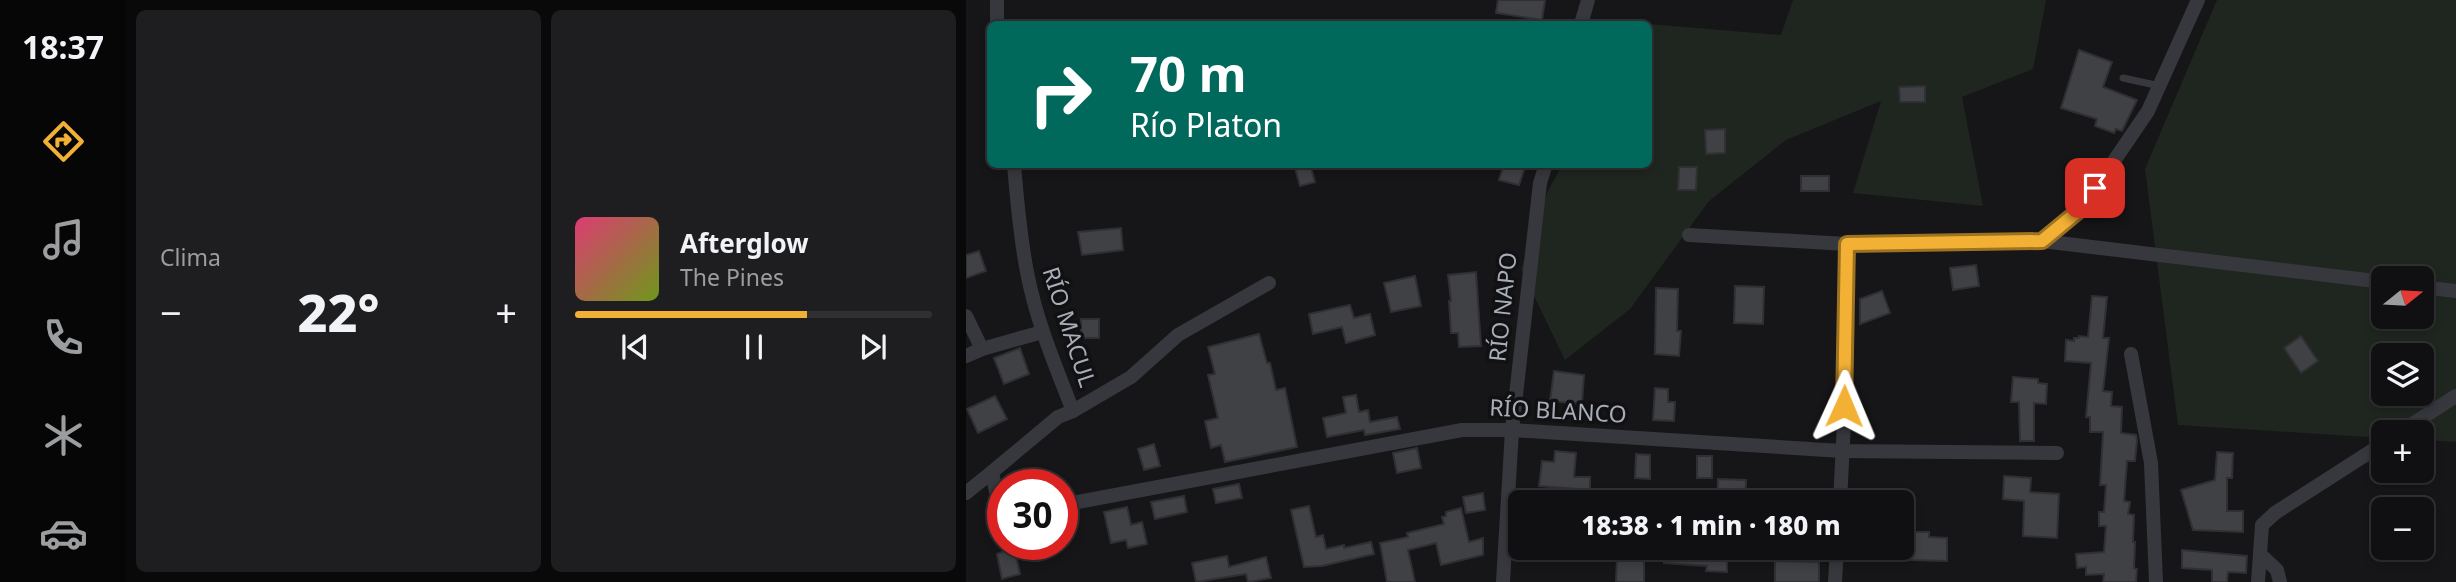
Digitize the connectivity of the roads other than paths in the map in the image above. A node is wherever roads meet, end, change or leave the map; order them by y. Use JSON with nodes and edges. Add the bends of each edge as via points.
{"nodes":[{"id":1,"x":997,"y":0,"type":"edge"},
{"id":2,"x":1588,"y":0,"type":"edge"},
{"id":3,"x":2198,"y":0,"type":"edge"},
{"id":4,"x":997,"y":21,"type":"edge"},
{"id":5,"x":1582,"y":21,"type":"edge"},
{"id":6,"x":2123,"y":78,"type":"dead end"},
{"id":7,"x":2160,"y":86,"type":"junction"},
{"id":8,"x":1014,"y":168,"type":"edge"},
{"id":9,"x":1545,"y":168,"type":"edge"},
{"id":10,"x":1689,"y":235,"type":"dead end"},
{"id":11,"x":2042,"y":241,"type":"junction"},
{"id":12,"x":1847,"y":244,"type":"junction"},
{"id":13,"x":2371,"y":280,"type":"edge"},
{"id":14,"x":1269,"y":283,"type":"dead end"},
{"id":15,"x":2434,"y":288,"type":"edge"},
{"id":16,"x":2456,"y":291,"type":"edge"},
{"id":17,"x":966,"y":316,"type":"edge"},
{"id":18,"x":1042,"y":332,"type":"junction"},
{"id":19,"x":982,"y":349,"type":"junction"},
{"id":20,"x":2131,"y":354,"type":"dead end"},
{"id":21,"x":966,"y":356,"type":"edge"},
{"id":22,"x":2456,"y":396,"type":"edge"},
{"id":23,"x":1073,"y":411,"type":"junction"},
{"id":24,"x":2419,"y":420,"type":"edge"},
{"id":25,"x":1512,"y":430,"type":"junction"},
{"id":26,"x":2371,"y":451,"type":"edge"},
{"id":27,"x":1842,"y":452,"type":"junction"},
{"id":28,"x":2057,"y":453,"type":"dead end"},
{"id":29,"x":996,"y":469,"type":"edge"},
{"id":30,"x":987,"y":476,"type":"edge"},
{"id":31,"x":1840,"y":490,"type":"edge"},
{"id":32,"x":966,"y":493,"type":"edge"},
{"id":33,"x":1078,"y":502,"type":"edge"},
{"id":34,"x":2260,"y":554,"type":"junction"},
{"id":35,"x":1836,"y":560,"type":"edge"},
{"id":36,"x":1503,"y":582,"type":"edge"},
{"id":37,"x":1835,"y":582,"type":"edge"},
{"id":38,"x":2157,"y":582,"type":"edge"},
{"id":39,"x":2258,"y":582,"type":"edge"},
{"id":40,"x":2280,"y":582,"type":"edge"}],
"edges":[{"from":1,"to":4,"type":"street"},
{"from":2,"to":5,"type":"street"},
{"from":3,"to":7,"type":"street"},
{"from":6,"to":7,"type":"lane"},
{"from":7,"to":11,"type":"street","via":[[2082,208]]},
{"from":8,"to":18,"type":"street","name":"RÍO MACUL","via":[[1027,274]]},
{"from":9,"to":25,"type":"street","name":"RÍO NAPO"},
{"from":10,"to":12,"type":"street"},
{"from":11,"to":12,"type":"street"},
{"from":11,"to":13,"type":"street"},
{"from":12,"to":27,"type":"street"},
{"from":14,"to":23,"type":"street","via":[[1178,335],[1131,377]]},
{"from":15,"to":16,"type":"street"},
{"from":17,"to":19,"type":"street"},
{"from":18,"to":19,"type":"street"},
{"from":18,"to":23,"type":"street","name":"RÍO MACUL"},
{"from":19,"to":21,"type":"street"},
{"from":20,"to":38,"type":"street","via":[[2151,463]]},
{"from":22,"to":24,"type":"street"},
{"from":23,"to":29,"type":"street","name":"RÍO MACUL","via":[[1058,417]]},
{"from":25,"to":27,"type":"street","name":"RÍO BLANCO"},
{"from":25,"to":33,"type":"street","name":"RÍO BLANCO","via":[[1462,430]]},
{"from":25,"to":36,"type":"street","name":"RÍO NAPO"},
{"from":26,"to":34,"type":"street","via":[[2275,513],[2262,526]]},
{"from":27,"to":28,"type":"street","name":"RÍO BLANCO"},
{"from":27,"to":31,"type":"street"},
{"from":30,"to":32,"type":"street","name":"RÍO MACUL"},
{"from":34,"to":39,"type":"street"},
{"from":34,"to":40,"type":"street","via":[[2277,570]]},
{"from":35,"to":37,"type":"street"}]}
